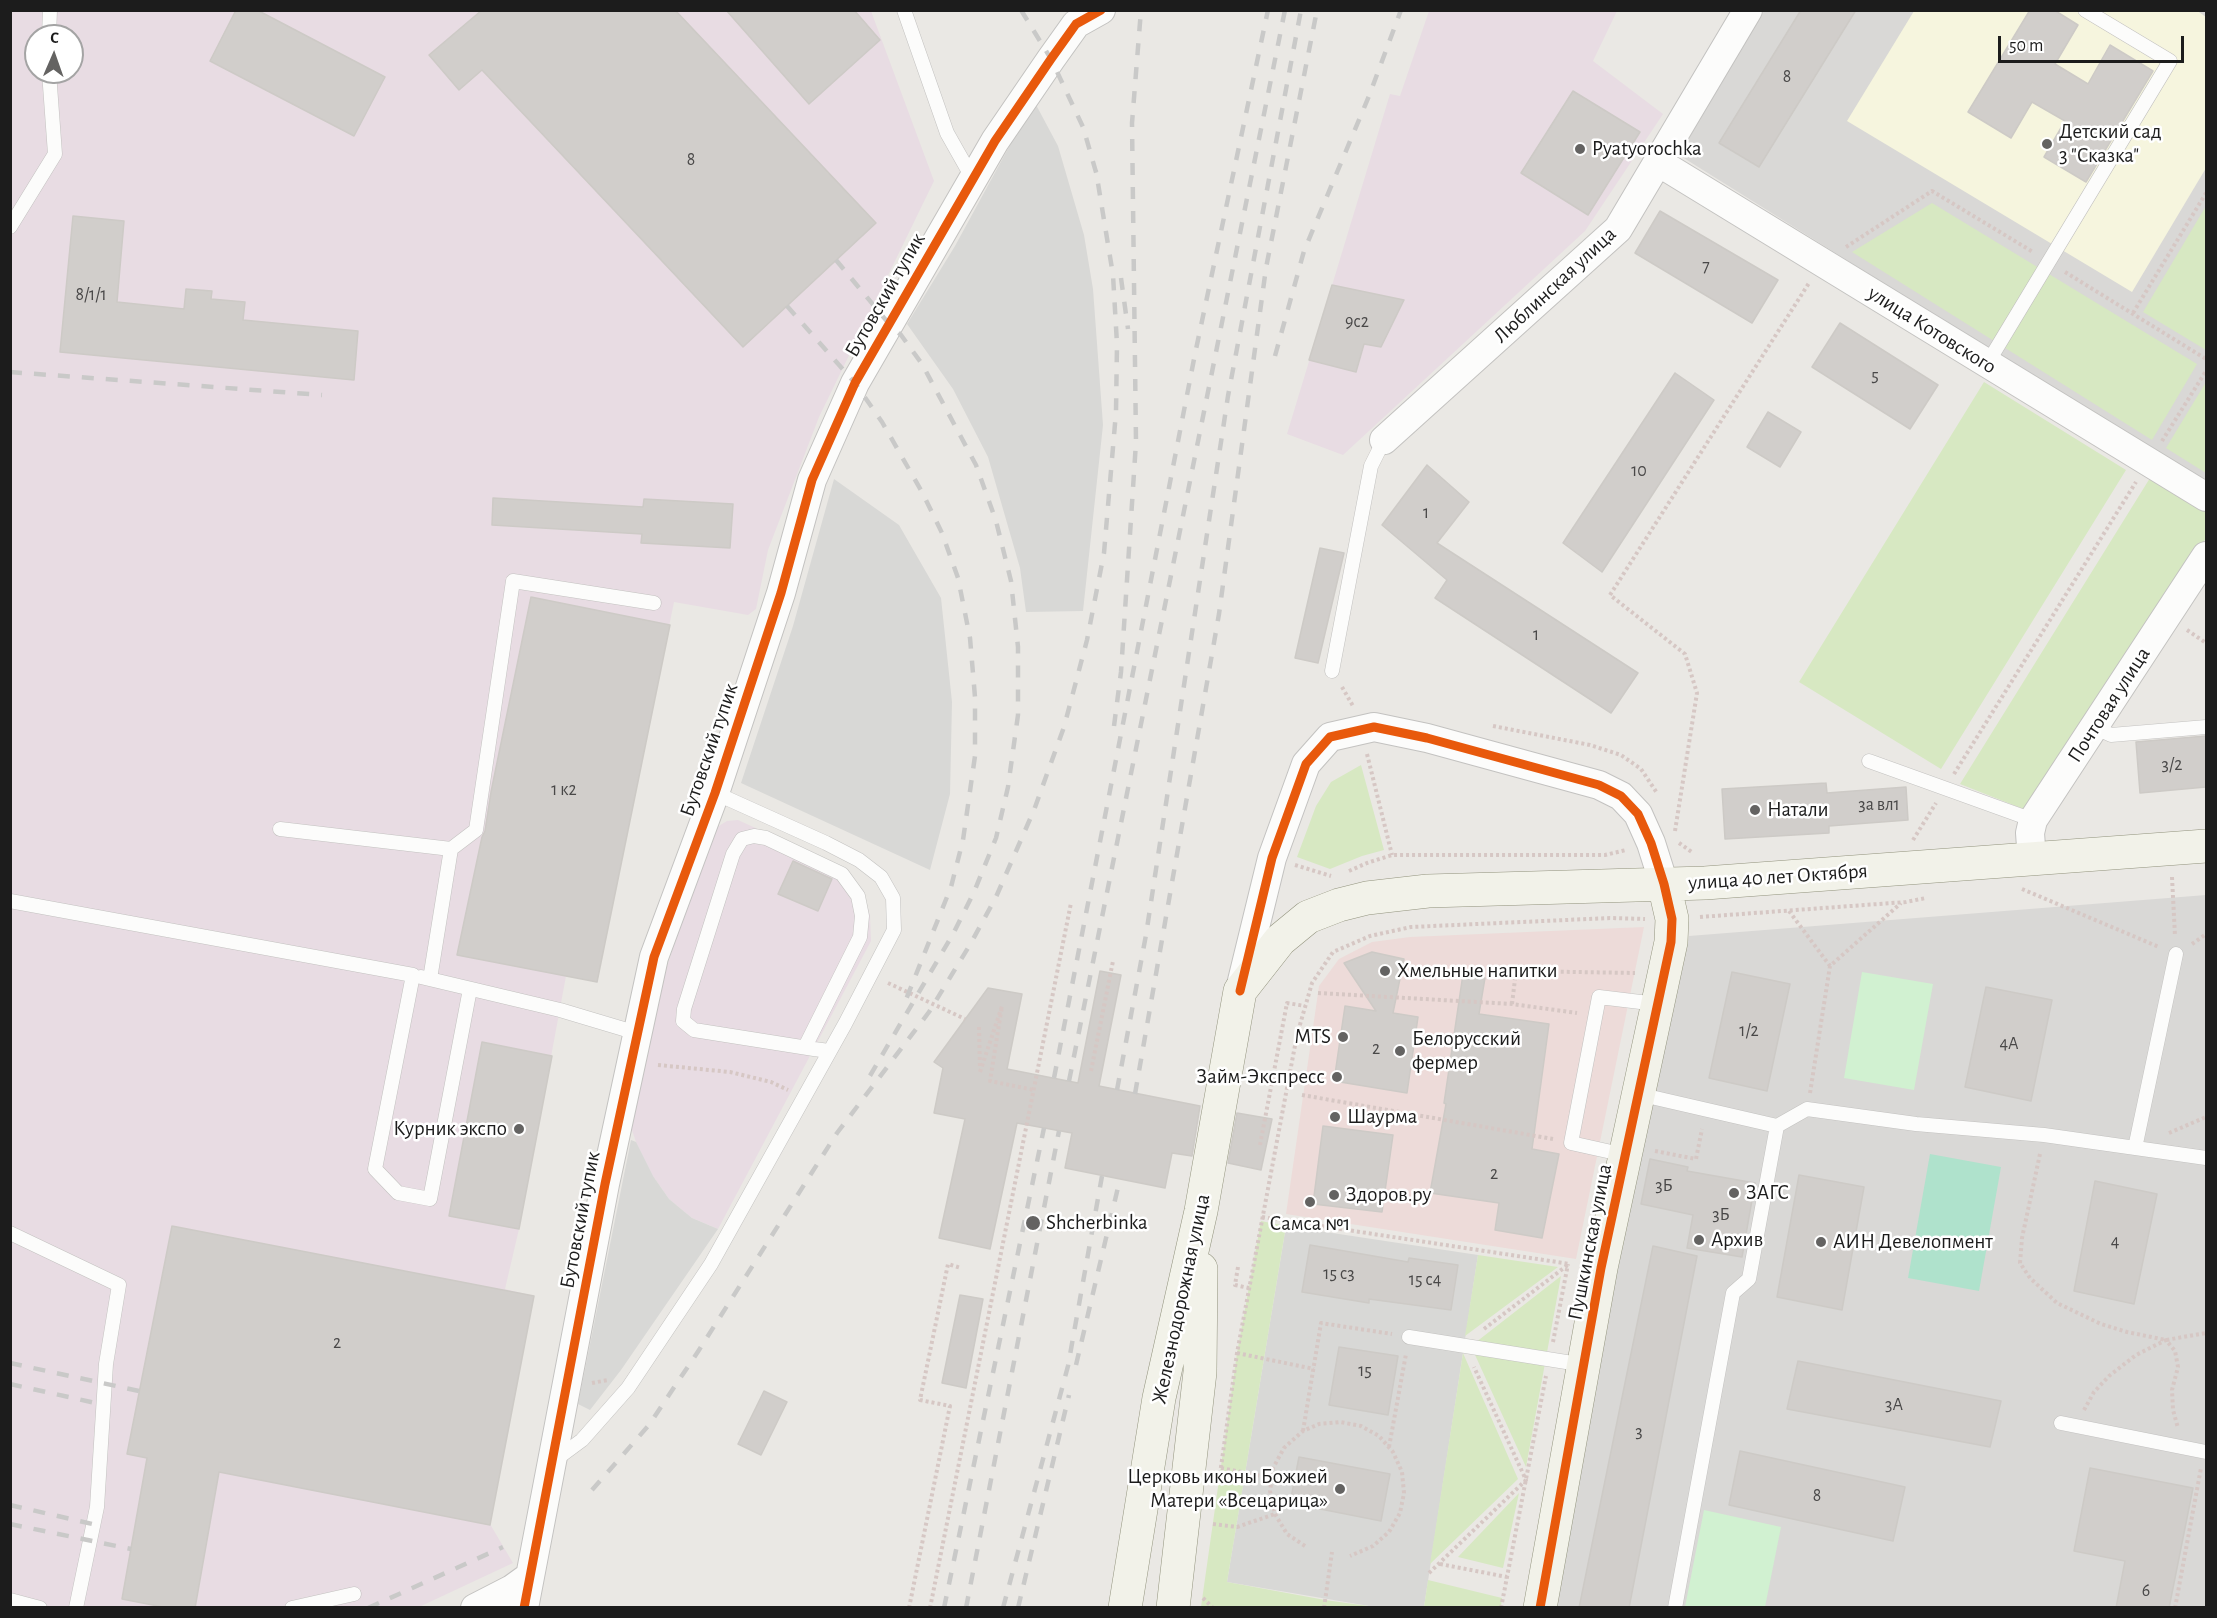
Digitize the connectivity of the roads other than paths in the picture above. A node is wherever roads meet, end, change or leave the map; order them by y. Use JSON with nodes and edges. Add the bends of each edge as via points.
{"nodes":[{"id":1,"x":904,"y":10,"type":"edge"},
{"id":2,"x":1101,"y":10,"type":"edge"},
{"id":3,"x":1748,"y":10,"type":"edge"},
{"id":4,"x":2085,"y":10,"type":"edge"},
{"id":5,"x":1073,"y":17,"type":"edge"},
{"id":6,"x":50,"y":84,"type":"edge"},
{"id":7,"x":1658,"y":162,"type":"junction"},
{"id":8,"x":973,"y":180,"type":"junction"},
{"id":9,"x":10,"y":227,"type":"edge"},
{"id":10,"x":1987,"y":364,"type":"junction"},
{"id":11,"x":1384,"y":440,"type":"joint"},
{"id":12,"x":2206,"y":497,"type":"edge"},
{"id":13,"x":2206,"y":556,"type":"edge"},
{"id":14,"x":654,"y":603,"type":"dead end"},
{"id":15,"x":1332,"y":671,"type":"road end"},
{"id":16,"x":2094,"y":727,"type":"junction"},
{"id":17,"x":2206,"y":727,"type":"edge"},
{"id":18,"x":1869,"y":761,"type":"dead end"},
{"id":19,"x":714,"y":793,"type":"junction"},
{"id":20,"x":2033,"y":820,"type":"junction"},
{"id":21,"x":280,"y":829,"type":"dead end"},
{"id":22,"x":2206,"y":846,"type":"edge"},
{"id":23,"x":451,"y":849,"type":"junction"},
{"id":24,"x":2026,"y":874,"type":"junction"},
{"id":25,"x":1664,"y":884,"type":"junction"},
{"id":26,"x":10,"y":901,"type":"edge"},
{"id":27,"x":2176,"y":954,"type":"road end"},
{"id":28,"x":413,"y":975,"type":"junction"},
{"id":29,"x":430,"y":979,"type":"junction"},
{"id":30,"x":470,"y":989,"type":"junction"},
{"id":31,"x":1240,"y":991,"type":"junction"},
{"id":32,"x":1658,"y":1004,"type":"junction"},
{"id":33,"x":637,"y":1033,"type":"junction"},
{"id":34,"x":805,"y":1047,"type":"junction"},
{"id":35,"x":829,"y":1051,"type":"junction"},
{"id":36,"x":1638,"y":1094,"type":"junction"},
{"id":37,"x":1777,"y":1126,"type":"junction"},
{"id":38,"x":2135,"y":1148,"type":"junction"},
{"id":39,"x":1626,"y":1150,"type":"junction"},
{"id":40,"x":2206,"y":1158,"type":"edge"},
{"id":41,"x":1201,"y":1211,"type":"junction"},
{"id":42,"x":10,"y":1233,"type":"edge"},
{"id":43,"x":1409,"y":1337,"type":"road end"},
{"id":44,"x":1585,"y":1365,"type":"junction"},
{"id":45,"x":2067,"y":1424,"type":"road end"},
{"id":46,"x":2206,"y":1451,"type":"edge"},
{"id":47,"x":550,"y":1463,"type":"junction"},
{"id":48,"x":530,"y":1576,"type":"junction"},
{"id":49,"x":354,"y":1594,"type":"dead end"},
{"id":50,"x":10,"y":1600,"type":"edge"},
{"id":51,"x":1188,"y":1602,"type":"edge"},
{"id":52,"x":40,"y":1608,"type":"edge"},
{"id":53,"x":75,"y":1608,"type":"edge"},
{"id":54,"x":292,"y":1608,"type":"edge"},
{"id":55,"x":475,"y":1608,"type":"edge"},
{"id":56,"x":524,"y":1608,"type":"edge"},
{"id":57,"x":1125,"y":1608,"type":"edge"},
{"id":58,"x":1540,"y":1608,"type":"edge"},
{"id":59,"x":1675,"y":1608,"type":"edge"}],
"edges":[{"from":1,"to":8,"type":"lane","via":[[947,133]]},
{"from":2,"to":5,"type":"street","name":"Бутовский тупик"},
{"from":3,"to":7,"type":"street","name":"Люблинская улица"},
{"from":4,"to":10,"type":"lane","via":[[2170,61]]},
{"from":5,"to":8,"type":"street","name":"Бутовский тупик"},
{"from":6,"to":9,"type":"lane","via":[[55,154]]},
{"from":7,"to":10,"type":"street","name":"улица Котовского"},
{"from":7,"to":11,"type":"street","name":"Люблинская улица","via":[[1618,229]]},
{"from":8,"to":19,"type":"street","name":"Бутовский тупик","via":[[855,383],[812,480],[781,593]]},
{"from":10,"to":12,"type":"street","name":"улица Котовского"},
{"from":11,"to":15,"type":"lane","via":[[1371,466]]},
{"from":13,"to":16,"type":"street","name":"Почтовая улица"},
{"from":14,"to":23,"type":"lane","via":[[513,581],[476,830]]},
{"from":16,"to":17,"type":"lane","via":[[2111,735]]},
{"from":16,"to":20,"type":"street","name":"Почтовая улица"},
{"from":18,"to":20,"type":"lane"},
{"from":19,"to":33,"type":"street","name":"Бутовский тупик","via":[[654,957]]},
{"from":19,"to":35,"type":"lane","via":[[859,860],[881,877],[893,898],[894,930]]},
{"from":20,"to":24,"type":"street","name":"Почтовая улица"},
{"from":21,"to":23,"type":"lane"},
{"from":22,"to":24,"type":"main road","name":"улица 40 лет Октября"},
{"from":23,"to":29,"type":"lane"},
{"from":24,"to":25,"type":"main road","name":"улица 40 лет Октября"},
{"from":25,"to":31,"type":"main road","name":"улица 40 лет Октября","via":[[1428,891],[1339,905],[1308,917],[1280,940]]},
{"from":25,"to":31,"type":"street","via":[[1638,814],[1621,796],[1599,784],[1374,727],[1330,737],[1306,764],[1272,858]]},
{"from":25,"to":32,"type":"main road","name":"Пушкинская улица","via":[[1672,919],[1671,942]]},
{"from":26,"to":28,"type":"lane"},
{"from":27,"to":38,"type":"lane"},
{"from":28,"to":29,"type":"lane"},
{"from":28,"to":30,"type":"lane","via":[[375,1169],[398,1192],[430,1199]]},
{"from":29,"to":30,"type":"lane"},
{"from":30,"to":33,"type":"lane"},
{"from":31,"to":41,"type":"main road","name":"Железнодорожная улица"},
{"from":32,"to":36,"type":"main road","name":"Пушкинская улица"},
{"from":32,"to":39,"type":"lane","via":[[1599,997],[1571,1143]]},
{"from":33,"to":47,"type":"street","name":"Бутовский тупик"},
{"from":34,"to":34,"type":"lane","via":[[860,937],[862,915],[858,896],[842,874],[766,838],[742,839],[733,854],[683,1021],[694,1030]]},
{"from":34,"to":35,"type":"lane"},
{"from":35,"to":47,"type":"lane","via":[[711,1264],[652,1354],[582,1440]]},
{"from":36,"to":37,"type":"lane"},
{"from":36,"to":39,"type":"main road","name":"Пушкинская улица"},
{"from":37,"to":38,"type":"lane","via":[[1807,1109]]},
{"from":37,"to":59,"type":"lane","via":[[1749,1279],[1733,1293]]},
{"from":38,"to":40,"type":"lane"},
{"from":39,"to":44,"type":"main road","name":"Пушкинская улица"},
{"from":41,"to":51,"type":"main road","via":[[1200,1371]]},
{"from":41,"to":57,"type":"main road","name":"Железнодорожная улица","via":[[1159,1398]]},
{"from":42,"to":53,"type":"lane","via":[[119,1285],[106,1364],[96,1507]]},
{"from":43,"to":44,"type":"lane"},
{"from":44,"to":58,"type":"main road","name":"Пушкинская улица"},
{"from":45,"to":46,"type":"lane"},
{"from":47,"to":48,"type":"street","name":"Бутовский тупик"},
{"from":48,"to":55,"type":"street"},
{"from":48,"to":56,"type":"street","name":"Бутовский тупик"},
{"from":49,"to":54,"type":"lane"},
{"from":50,"to":52,"type":"lane"}]}
